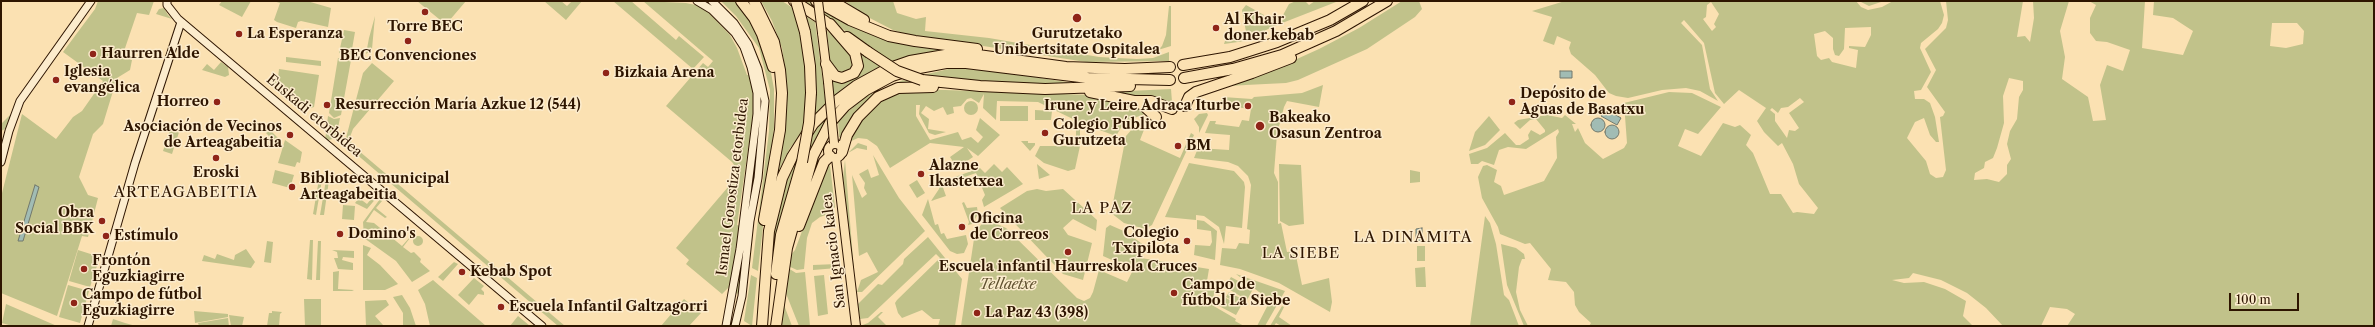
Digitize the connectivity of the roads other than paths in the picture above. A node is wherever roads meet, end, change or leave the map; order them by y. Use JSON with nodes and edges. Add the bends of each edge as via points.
{"nodes":[{"id":1,"x":91,"y":1,"type":"edge"},
{"id":2,"x":167,"y":1,"type":"edge"},
{"id":3,"x":697,"y":1,"type":"edge"},
{"id":4,"x":712,"y":1,"type":"edge"},
{"id":5,"x":741,"y":1,"type":"edge"},
{"id":6,"x":754,"y":1,"type":"edge"},
{"id":7,"x":795,"y":1,"type":"edge"},
{"id":8,"x":817,"y":1,"type":"edge"},
{"id":9,"x":832,"y":1,"type":"edge"},
{"id":10,"x":841,"y":1,"type":"edge"},
{"id":11,"x":1363,"y":1,"type":"edge"},
{"id":12,"x":1387,"y":1,"type":"edge"},
{"id":13,"x":856,"y":15,"type":"junction"},
{"id":14,"x":181,"y":22,"type":"junction"},
{"id":15,"x":830,"y":24,"type":"junction"},
{"id":16,"x":1336,"y":31,"type":"junction"},
{"id":17,"x":904,"y":39,"type":"junction"},
{"id":18,"x":826,"y":64,"type":"junction"},
{"id":19,"x":1183,"y":65,"type":"dead end"},
{"id":20,"x":1170,"y":67,"type":"dead end"},
{"id":21,"x":1110,"y":69,"type":"junction"},
{"id":22,"x":1184,"y":78,"type":"dead end"},
{"id":23,"x":980,"y":86,"type":"junction"},
{"id":24,"x":1077,"y":90,"type":"junction"},
{"id":25,"x":1134,"y":102,"type":"junction"},
{"id":26,"x":1185,"y":106,"type":"dead end"},
{"id":27,"x":1172,"y":109,"type":"dead end"},
{"id":28,"x":1151,"y":116,"type":"dead end"},
{"id":29,"x":834,"y":143,"type":"junction"},
{"id":30,"x":836,"y":155,"type":"junction"},
{"id":31,"x":1,"y":162,"type":"edge"},
{"id":32,"x":774,"y":165,"type":"junction"},
{"id":33,"x":765,"y":247,"type":"junction"},
{"id":34,"x":783,"y":253,"type":"junction"},
{"id":35,"x":88,"y":326,"type":"edge"},
{"id":36,"x":542,"y":326,"type":"edge"},
{"id":37,"x":726,"y":326,"type":"edge"},
{"id":38,"x":735,"y":326,"type":"edge"},
{"id":39,"x":756,"y":326,"type":"edge"},
{"id":40,"x":762,"y":326,"type":"edge"},
{"id":41,"x":772,"y":326,"type":"edge"},
{"id":42,"x":776,"y":326,"type":"edge"},
{"id":43,"x":856,"y":326,"type":"edge"}],
"edges":[{"from":1,"to":31,"type":"street","via":[[20,101]]},
{"from":2,"to":14,"type":"street","name":"Euskadi etorbidea","via":[[172,14]]},
{"from":3,"to":37,"type":"street","name":"Ismael Gorostiza etorbidea","via":[[712,10],[735,33],[744,47],[757,93],[757,114],[740,249]]},
{"from":4,"to":38,"type":"street","name":"Ismael Gorostiza etorbidea","via":[[734,23],[748,44],[758,69],[765,101],[758,178],[750,222],[742,296]]},
{"from":5,"to":32,"type":"highway","via":[[762,34],[776,80],[778,110]]},
{"from":6,"to":32,"type":"highway","via":[[774,42],[782,80],[782,110]]},
{"from":7,"to":15,"type":"highway"},
{"from":7,"to":34,"type":"highway","bridge":true,"via":[[805,32],[811,93],[802,162],[786,216]]},
{"from":8,"to":17,"type":"highway","via":[[868,28]]},
{"from":8,"to":18,"type":"main road","bridge":true},
{"from":9,"to":13,"type":"highway"},
{"from":10,"to":13,"type":"highway"},
{"from":11,"to":19,"type":"highway","via":[[1330,20],[1277,42],[1230,57]]},
{"from":12,"to":16,"type":"highway"},
{"from":13,"to":17,"type":"highway"},
{"from":14,"to":35,"type":"street","via":[[135,163]]},
{"from":14,"to":36,"type":"street","name":"Euskadi etorbidea"},
{"from":15,"to":18,"type":"highway","via":[[855,53],[858,66],[854,73],[842,78],[835,76]]},
{"from":15,"to":23,"type":"highway","bridge":true,"via":[[897,70],[922,80]]},
{"from":16,"to":22,"type":"highway","via":[[1264,61]]},
{"from":16,"to":26,"type":"highway","via":[[1289,59],[1196,92],[1189,97]]},
{"from":17,"to":21,"type":"highway"},
{"from":18,"to":29,"type":"main road","bridge":true},
{"from":20,"to":21,"type":"highway"},
{"from":21,"to":33,"type":"highway","via":[[1066,67],[963,54],[910,61],[869,78],[847,92],[824,112],[797,147],[778,190]]},
{"from":23,"to":24,"type":"highway"},
{"from":23,"to":30,"type":"highway","via":[[915,86],[898,88],[884,94],[858,117]]},
{"from":24,"to":25,"type":"highway"},
{"from":24,"to":34,"type":"highway","via":[[1166,80],[1088,78],[966,63],[931,65],[892,76],[855,98],[830,124],[813,156]]},
{"from":25,"to":27,"type":"highway","via":[[1151,101]]},
{"from":25,"to":28,"type":"highway"},
{"from":29,"to":30,"type":"main road","via":[[840,145]]},
{"from":29,"to":30,"type":"main road","via":[[828,149]]},
{"from":30,"to":34,"type":"highway","via":[[824,162],[795,234]]},
{"from":30,"to":43,"type":"main road","name":"San Ignacio kalea"},
{"from":32,"to":33,"type":"highway"},
{"from":33,"to":39,"type":"highway"},
{"from":33,"to":40,"type":"highway"},
{"from":34,"to":41,"type":"highway"},
{"from":34,"to":42,"type":"highway"}]}
